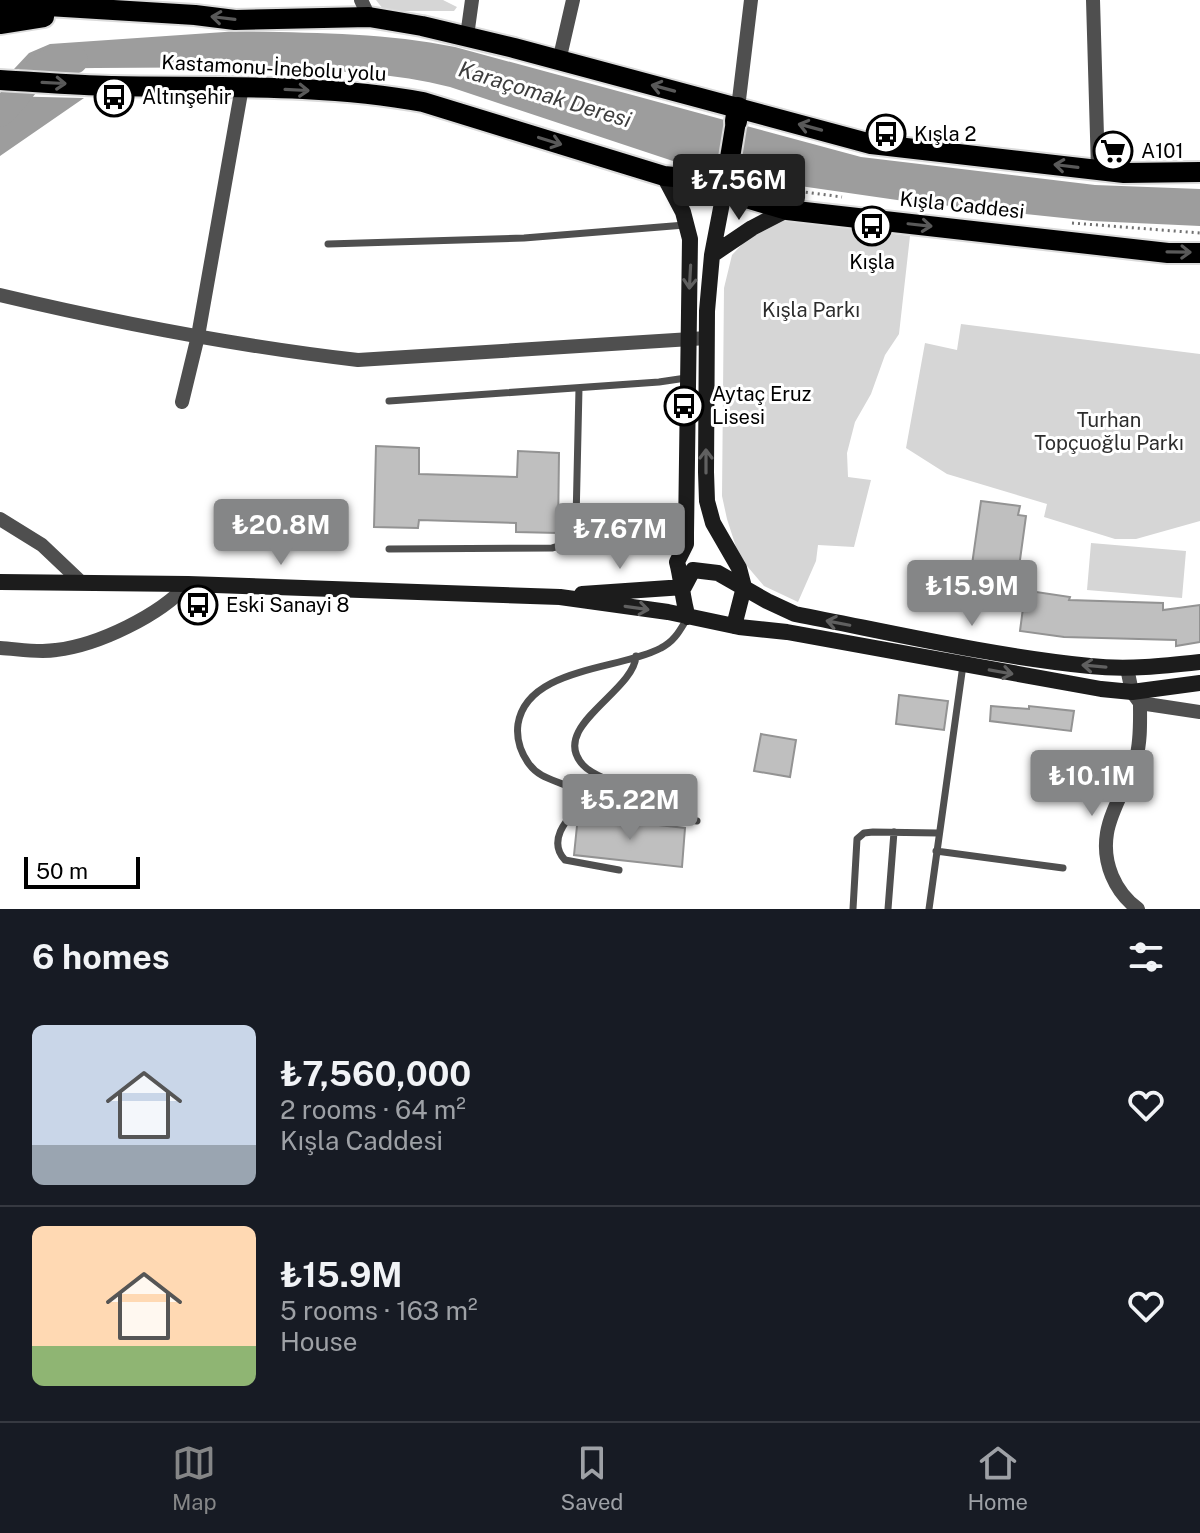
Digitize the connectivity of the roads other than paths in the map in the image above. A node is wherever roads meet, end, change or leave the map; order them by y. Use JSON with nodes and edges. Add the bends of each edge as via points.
{"nodes":[{"id":1,"x":472,"y":0,"type":"edge"},
{"id":2,"x":573,"y":0,"type":"edge"},
{"id":3,"x":751,"y":0,"type":"edge"},
{"id":4,"x":1093,"y":0,"type":"edge"},
{"id":5,"x":43,"y":3,"type":"edge"},
{"id":6,"x":0,"y":8,"type":"edge"},
{"id":7,"x":365,"y":8,"type":"edge"},
{"id":8,"x":123,"y":12,"type":"junction"},
{"id":9,"x":0,"y":24,"type":"edge"},
{"id":10,"x":467,"y":36,"type":"junction"},
{"id":11,"x":559,"y":61,"type":"junction"},
{"id":12,"x":0,"y":80,"type":"edge"},
{"id":13,"x":242,"y":87,"type":"junction"},
{"id":14,"x":737,"y":114,"type":"junction"},
{"id":15,"x":1098,"y":170,"type":"junction"},
{"id":16,"x":1200,"y":172,"type":"edge"},
{"id":17,"x":664,"y":176,"type":"junction"},
{"id":18,"x":727,"y":176,"type":"junction"},
{"id":19,"x":787,"y":210,"type":"junction"},
{"id":20,"x":688,"y":225,"type":"junction"},
{"id":21,"x":328,"y":244,"type":"dead end"},
{"id":22,"x":1200,"y":253,"type":"edge"},
{"id":23,"x":712,"y":255,"type":"junction"},
{"id":24,"x":0,"y":295,"type":"edge"},
{"id":25,"x":198,"y":336,"type":"junction"},
{"id":26,"x":707,"y":338,"type":"junction"},
{"id":27,"x":688,"y":339,"type":"junction"},
{"id":28,"x":688,"y":377,"type":"junction"},
{"id":29,"x":579,"y":388,"type":"junction"},
{"id":30,"x":389,"y":401,"type":"dead end"},
{"id":31,"x":182,"y":402,"type":"dead end"},
{"id":32,"x":0,"y":519,"type":"edge"},
{"id":33,"x":389,"y":549,"type":"dead end"},
{"id":34,"x":0,"y":582,"type":"edge"},
{"id":35,"x":81,"y":582,"type":"junction"},
{"id":36,"x":188,"y":584,"type":"junction"},
{"id":37,"x":684,"y":587,"type":"junction"},
{"id":38,"x":744,"y":587,"type":"junction"},
{"id":39,"x":560,"y":597,"type":"junction"},
{"id":40,"x":688,"y":617,"type":"junction"},
{"id":41,"x":734,"y":626,"type":"junction"},
{"id":42,"x":967,"y":647,"type":"junction"},
{"id":43,"x":0,"y":648,"type":"edge"},
{"id":44,"x":636,"y":656,"type":"junction"},
{"id":45,"x":1200,"y":662,"type":"edge"},
{"id":46,"x":963,"y":666,"type":"junction"},
{"id":47,"x":1127,"y":668,"type":"junction"},
{"id":48,"x":1200,"y":683,"type":"edge"},
{"id":49,"x":1136,"y":698,"type":"junction"},
{"id":50,"x":1200,"y":712,"type":"edge"},
{"id":51,"x":616,"y":784,"type":"dead end"},
{"id":52,"x":585,"y":798,"type":"junction"},
{"id":53,"x":697,"y":821,"type":"dead end"},
{"id":54,"x":894,"y":832,"type":"junction"},
{"id":55,"x":938,"y":833,"type":"junction"},
{"id":56,"x":936,"y":851,"type":"junction"},
{"id":57,"x":1063,"y":868,"type":"dead end"},
{"id":58,"x":619,"y":870,"type":"dead end"},
{"id":59,"x":1129,"y":906,"type":"edge"},
{"id":60,"x":853,"y":909,"type":"edge"},
{"id":61,"x":888,"y":909,"type":"edge"},
{"id":62,"x":929,"y":909,"type":"edge"}],
"edges":[{"from":1,"to":10,"type":"street"},
{"from":2,"to":11,"type":"street"},
{"from":3,"to":14,"type":"street"},
{"from":4,"to":15,"type":"street"},
{"from":5,"to":6,"type":"main road"},
{"from":5,"to":8,"type":"main road"},
{"from":7,"to":8,"type":"main road","one_way":true,"via":[[235,20],[172,10]]},
{"from":7,"to":10,"type":"main road"},
{"from":8,"to":9,"type":"main road"},
{"from":10,"to":11,"type":"main road"},
{"from":14,"to":11,"type":"main road","one_way":true},
{"from":12,"to":13,"type":"main road","name":"Kastamonu-İnebolu yolu","one_way":true},
{"from":13,"to":17,"type":"main road","name":"Kastamonu-İnebolu yolu","one_way":true,"via":[[423,102]]},
{"from":13,"to":25,"type":"street"},
{"from":15,"to":14,"type":"main road","one_way":true,"via":[[871,144]]},
{"from":14,"to":18,"type":"main road"},
{"from":15,"to":16,"type":"main road"},
{"from":17,"to":18,"type":"main road","name":"Kastamonu-İnebolu yolu"},
{"from":17,"to":20,"type":"main road"},
{"from":18,"to":19,"type":"main road","name":"Kışla Caddesi","via":[[736,195]]},
{"from":18,"to":23,"type":"main road"},
{"from":19,"to":22,"type":"main road","name":"Kışla Caddesi","one_way":true},
{"from":19,"to":23,"type":"main road"},
{"from":20,"to":21,"type":"lane","via":[[524,238]]},
{"from":20,"to":27,"type":"main road","one_way":true},
{"from":23,"to":26,"type":"main road"},
{"from":24,"to":25,"type":"street"},
{"from":25,"to":27,"type":"street","via":[[358,360]]},
{"from":25,"to":31,"type":"street"},
{"from":26,"to":27,"type":"street"},
{"from":38,"to":26,"type":"main road","one_way":true,"via":[[707,501]]},
{"from":27,"to":28,"type":"main road"},
{"from":28,"to":29,"type":"lane"},
{"from":28,"to":37,"type":"main road","via":[[686,544],[677,562]]},
{"from":29,"to":30,"type":"lane"},
{"from":29,"to":33,"type":"lane","via":[[576,521],[564,544]]},
{"from":32,"to":35,"type":"street","via":[[42,545]]},
{"from":34,"to":35,"type":"main road"},
{"from":35,"to":36,"type":"main road"},
{"from":36,"to":39,"type":"main road"},
{"from":36,"to":43,"type":"street","via":[[150,616],[117,631],[56,650]]},
{"from":37,"to":38,"type":"main road","via":[[693,570],[718,573]]},
{"from":37,"to":39,"type":"main road"},
{"from":37,"to":40,"type":"main road"},
{"from":38,"to":41,"type":"main road"},
{"from":42,"to":38,"type":"main road","one_way":true,"via":[[795,614]]},
{"from":39,"to":40,"type":"main road","one_way":true},
{"from":40,"to":41,"type":"main road"},
{"from":40,"to":44,"type":"lane","via":[[676,638]]},
{"from":41,"to":46,"type":"main road"},
{"from":42,"to":46,"type":"lane"},
{"from":47,"to":42,"type":"main road","one_way":true},
{"from":44,"to":51,"type":"lane","via":[[635,667],[585,721],[576,739],[576,754],[584,766]]},
{"from":44,"to":52,"type":"lane","via":[[548,684],[533,694],[520,716],[519,743],[528,762],[543,777]]},
{"from":45,"to":47,"type":"main road"},
{"from":46,"to":49,"type":"main road","one_way":true},
{"from":46,"to":55,"type":"lane"},
{"from":47,"to":49,"type":"street"},
{"from":48,"to":49,"type":"main road"},
{"from":49,"to":50,"type":"street"},
{"from":49,"to":59,"type":"street","via":[[1137,754],[1107,833],[1113,881]]},
{"from":52,"to":53,"type":"lane","via":[[619,814]]},
{"from":52,"to":58,"type":"lane","via":[[558,835],[560,855]]},
{"from":54,"to":55,"type":"lane"},
{"from":54,"to":60,"type":"lane","via":[[864,833],[857,839]]},
{"from":54,"to":61,"type":"lane"},
{"from":55,"to":56,"type":"lane"},
{"from":56,"to":57,"type":"lane"},
{"from":56,"to":62,"type":"lane"}]}
